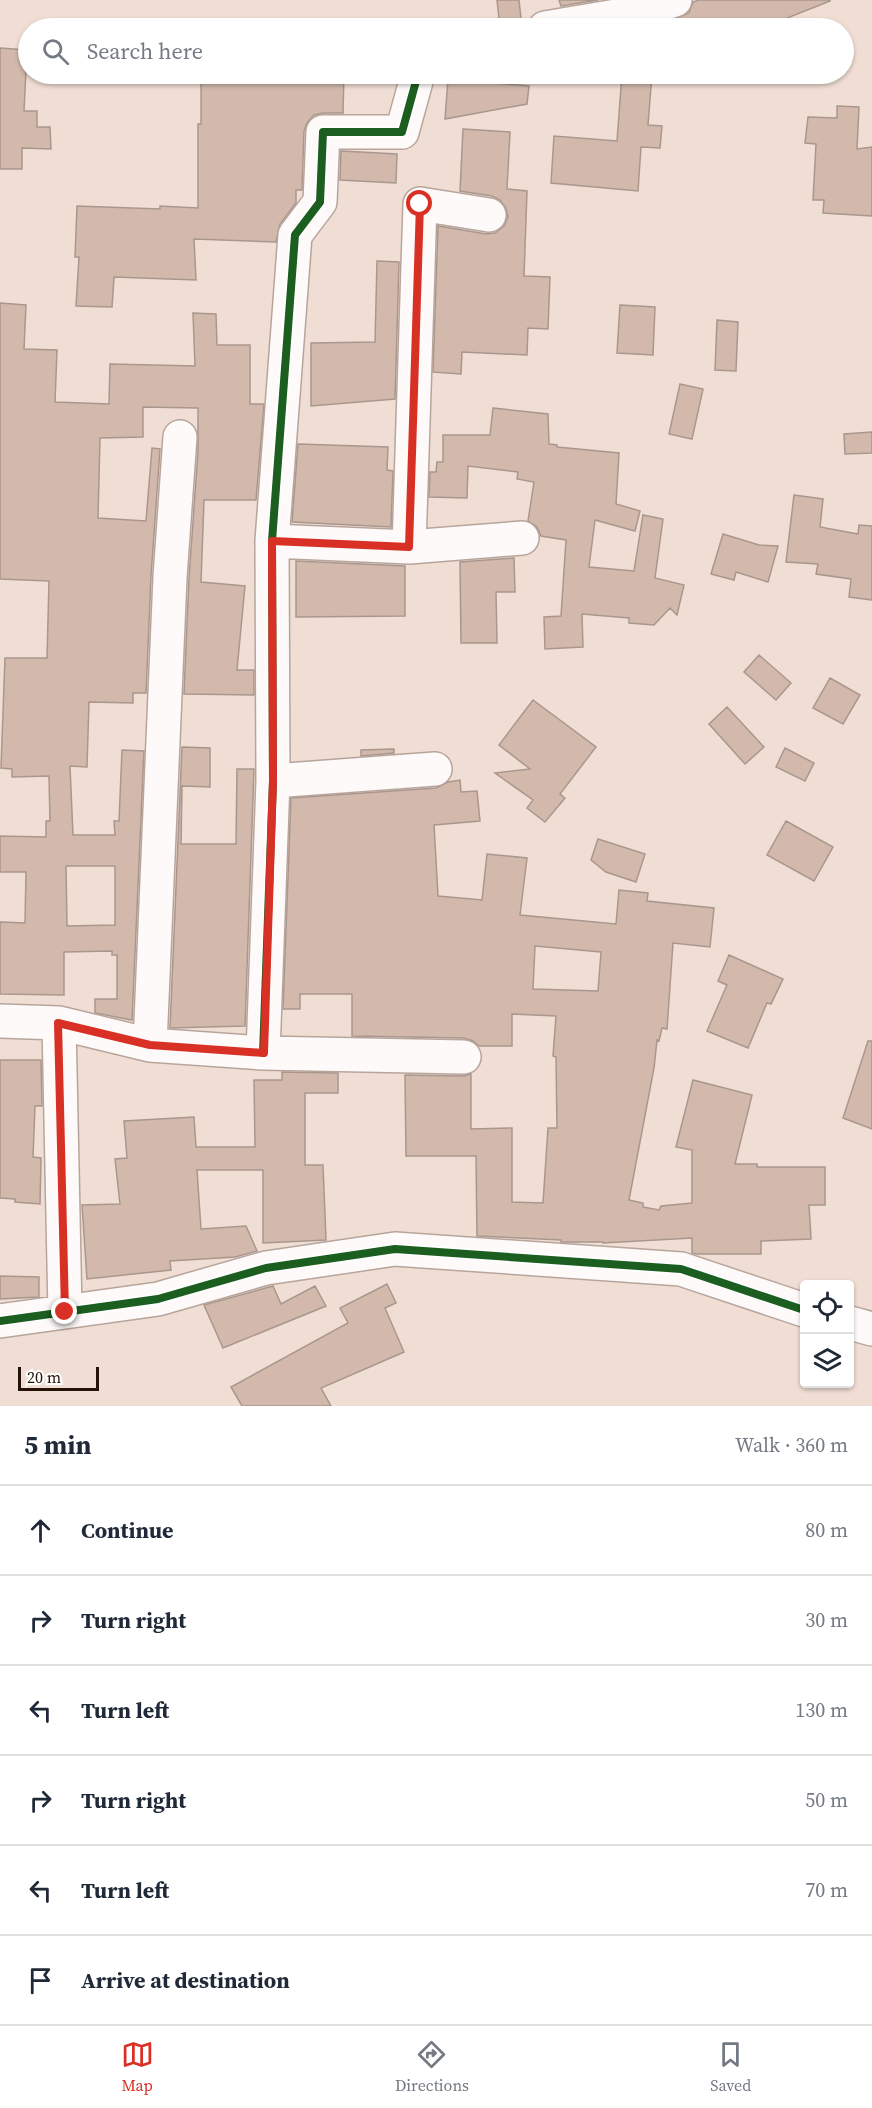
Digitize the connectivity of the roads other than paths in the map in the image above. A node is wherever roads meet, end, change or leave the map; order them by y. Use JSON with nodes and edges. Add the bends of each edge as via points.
{"nodes":[{"id":1,"x":675,"y":0,"type":"edge"},
{"id":2,"x":604,"y":18,"type":"edge"},
{"id":3,"x":415,"y":84,"type":"edge"},
{"id":4,"x":489,"y":215,"type":"dead end"},
{"id":5,"x":180,"y":437,"type":"dead end"},
{"id":6,"x":522,"y":538,"type":"dead end"},
{"id":7,"x":272,"y":541,"type":"junction"},
{"id":8,"x":409,"y":547,"type":"junction"},
{"id":9,"x":435,"y":768,"type":"dead end"},
{"id":10,"x":273,"y":781,"type":"junction"},
{"id":11,"x":0,"y":1021,"type":"edge"},
{"id":12,"x":58,"y":1023,"type":"junction"},
{"id":13,"x":150,"y":1045,"type":"junction"},
{"id":14,"x":264,"y":1053,"type":"junction"},
{"id":15,"x":464,"y":1057,"type":"dead end"},
{"id":16,"x":800,"y":1309,"type":"edge"},
{"id":17,"x":65,"y":1312,"type":"junction"},
{"id":18,"x":0,"y":1321,"type":"edge"},
{"id":19,"x":854,"y":1324,"type":"edge"},
{"id":20,"x":872,"y":1329,"type":"edge"}],
"edges":[{"from":1,"to":2,"type":"street"},
{"from":3,"to":7,"type":"street","via":[[402,132],[323,132],[320,202],[295,235]]},
{"from":4,"to":8,"type":"street","via":[[420,204]]},
{"from":5,"to":13,"type":"street","via":[[170,577]]},
{"from":6,"to":8,"type":"street"},
{"from":7,"to":8,"type":"street"},
{"from":7,"to":10,"type":"street"},
{"from":9,"to":10,"type":"street"},
{"from":10,"to":14,"type":"street"},
{"from":11,"to":12,"type":"street"},
{"from":12,"to":13,"type":"street"},
{"from":12,"to":17,"type":"street"},
{"from":13,"to":14,"type":"street"},
{"from":14,"to":15,"type":"street"},
{"from":16,"to":17,"type":"street","via":[[681,1269],[395,1249],[266,1268],[158,1299]]},
{"from":17,"to":18,"type":"street"},
{"from":19,"to":20,"type":"street"}]}
